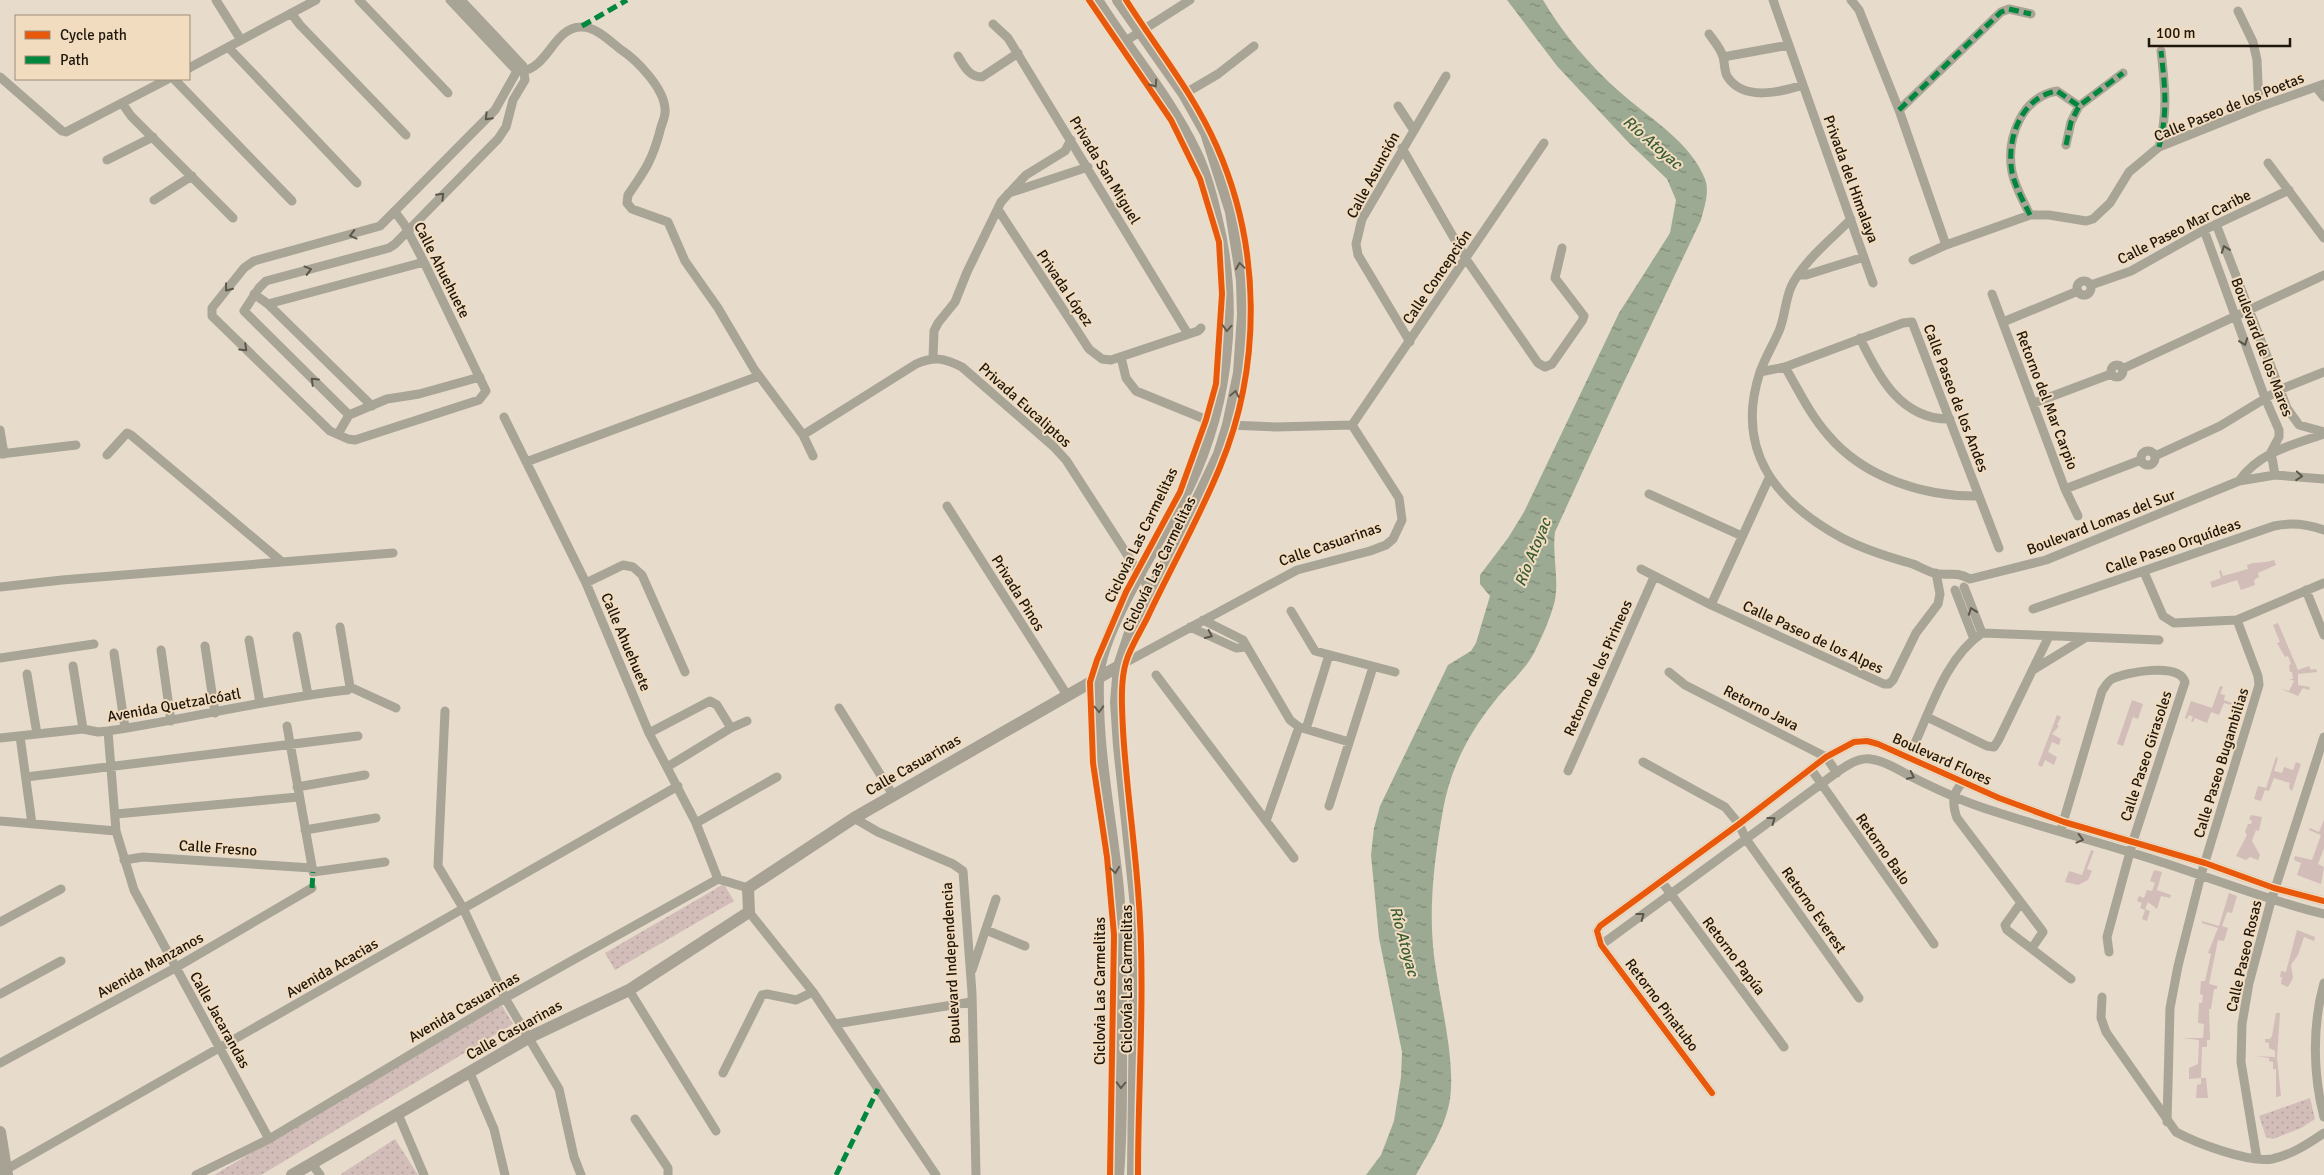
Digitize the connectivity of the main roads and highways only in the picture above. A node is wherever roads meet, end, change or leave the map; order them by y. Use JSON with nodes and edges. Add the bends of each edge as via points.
{"nodes":[{"id":1,"x":1097,"y":0,"type":"edge"},
{"id":2,"x":1118,"y":0,"type":"edge"},
{"id":3,"x":1119,"y":666,"type":"junction"},
{"id":4,"x":1098,"y":677,"type":"junction"},
{"id":5,"x":0,"y":1132,"type":"edge"},
{"id":6,"x":4,"y":1173,"type":"edge"},
{"id":7,"x":292,"y":1175,"type":"edge"},
{"id":8,"x":1118,"y":1175,"type":"edge"},
{"id":9,"x":1133,"y":1175,"type":"edge"}],
"edges":[{"from":1,"to":4,"type":"main road","one_way":true,"via":[[1177,116],[1197,154],[1221,233],[1228,304],[1225,360],[1212,422],[1186,491],[1114,627]]},
{"from":3,"to":2,"type":"main road","one_way":true,"via":[[1133,624],[1206,485],[1228,425],[1239,373],[1243,315],[1242,280],[1231,212],[1206,133],[1184,94]]},
{"from":3,"to":4,"type":"main road","name":"Calle Casuarinas"},
{"from":3,"to":9,"type":"main road","via":[[1116,702],[1119,746],[1135,890]]},
{"from":4,"to":7,"type":"main road","name":"Calle Casuarinas","via":[[854,818],[748,888],[749,912],[629,990],[530,1037]]},
{"from":4,"to":8,"type":"main road","one_way":true,"via":[[1101,762],[1120,916]]},
{"from":5,"to":6,"type":"main road"}]}
